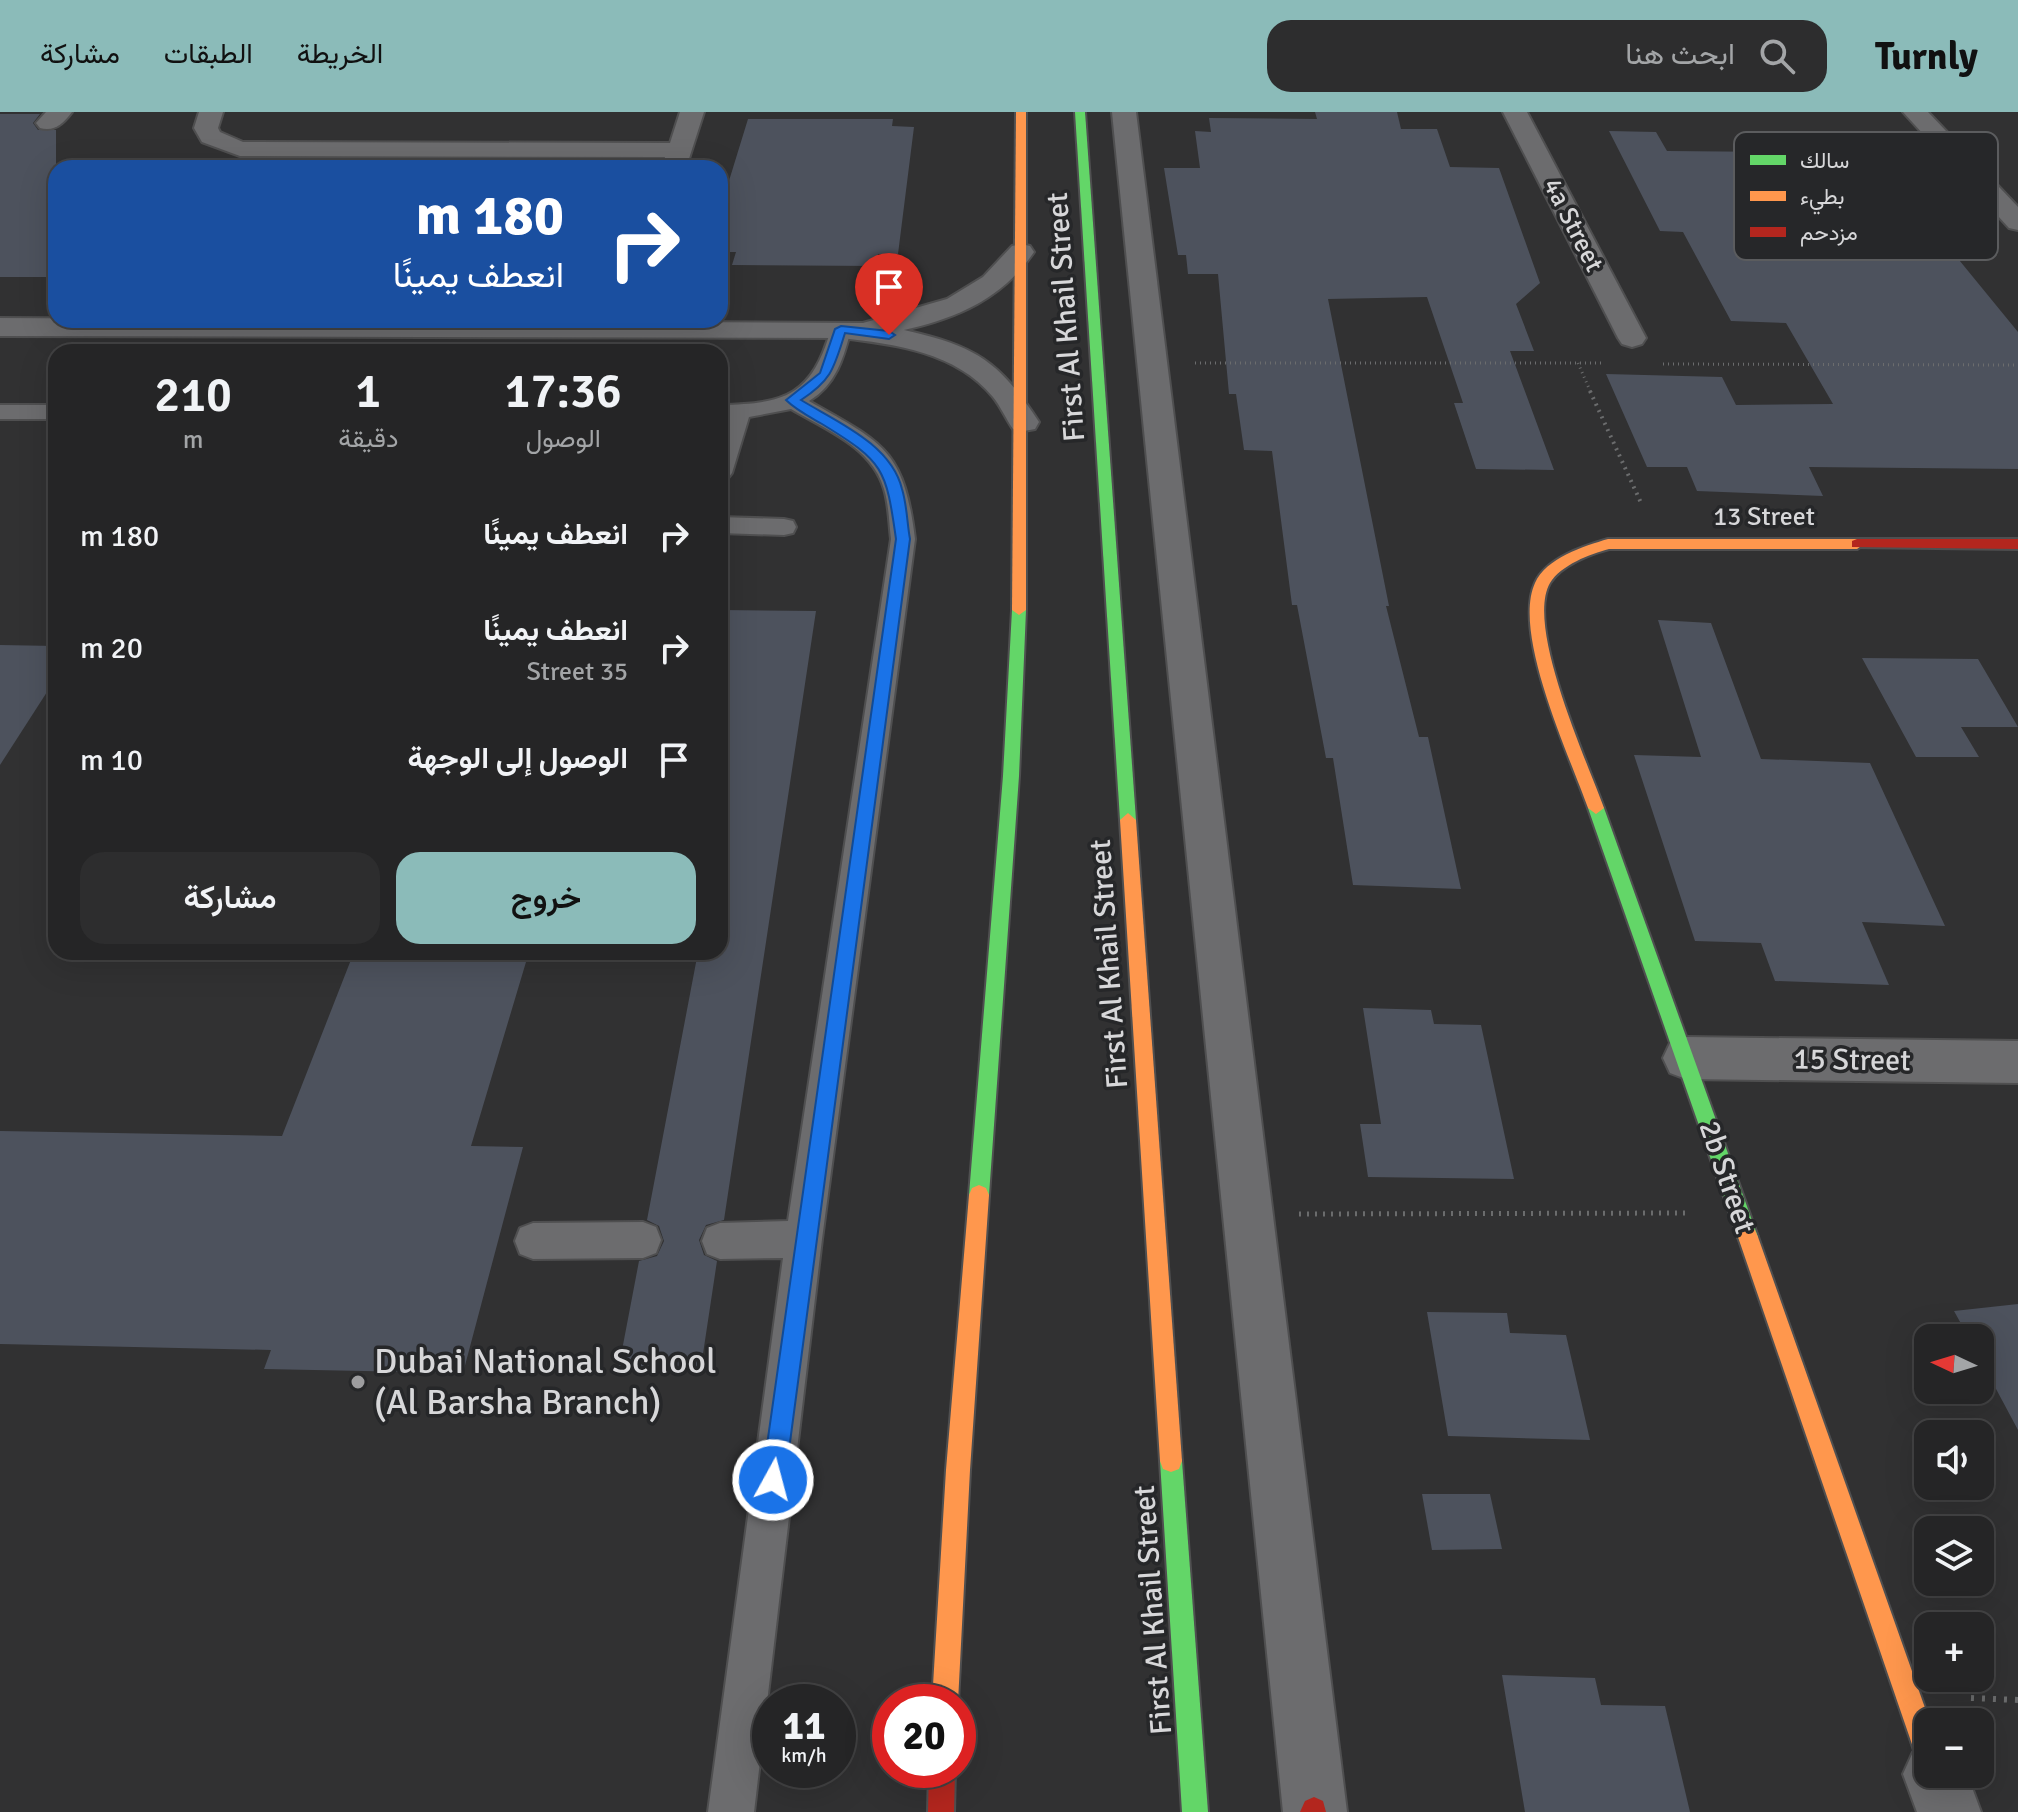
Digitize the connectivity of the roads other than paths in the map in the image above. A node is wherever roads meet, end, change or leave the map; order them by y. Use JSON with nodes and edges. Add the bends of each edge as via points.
{"nodes":[{"id":1,"x":211,"y":112,"type":"edge"},
{"id":2,"x":692,"y":112,"type":"edge"},
{"id":3,"x":1021,"y":112,"type":"edge"},
{"id":4,"x":1080,"y":112,"type":"edge"},
{"id":5,"x":1124,"y":112,"type":"edge"},
{"id":6,"x":1515,"y":112,"type":"edge"},
{"id":7,"x":1915,"y":112,"type":"edge"},
{"id":8,"x":1934,"y":132,"type":"edge"},
{"id":9,"x":676,"y":159,"type":"edge"},
{"id":10,"x":1998,"y":201,"type":"edge"},
{"id":11,"x":2018,"y":222,"type":"edge"},
{"id":12,"x":1021,"y":252,"type":"junction"},
{"id":13,"x":728,"y":326,"type":"edge"},
{"id":14,"x":0,"y":327,"type":"edge"},
{"id":15,"x":48,"y":327,"type":"edge"},
{"id":16,"x":841,"y":329,"type":"junction"},
{"id":17,"x":1632,"y":338,"type":"dead end"},
{"id":18,"x":792,"y":400,"type":"junction"},
{"id":19,"x":0,"y":412,"type":"edge"},
{"id":20,"x":48,"y":412,"type":"edge"},
{"id":21,"x":730,"y":412,"type":"edge"},
{"id":22,"x":1024,"y":422,"type":"junction"},
{"id":23,"x":728,"y":525,"type":"edge"},
{"id":24,"x":784,"y":527,"type":"dead end"},
{"id":25,"x":2018,"y":544,"type":"edge"},
{"id":26,"x":1534,"y":601,"type":"joint"},
{"id":27,"x":1686,"y":1058,"type":"junction"},
{"id":28,"x":2018,"y":1062,"type":"edge"},
{"id":29,"x":804,"y":1239,"type":"junction"},
{"id":30,"x":643,"y":1240,"type":"dead end"},
{"id":31,"x":533,"y":1241,"type":"dead end"},
{"id":32,"x":720,"y":1241,"type":"dead end"},
{"id":33,"x":946,"y":1684,"type":"edge"},
{"id":34,"x":1914,"y":1713,"type":"edge"},
{"id":35,"x":942,"y":1788,"type":"edge"},
{"id":36,"x":1940,"y":1788,"type":"edge"},
{"id":37,"x":1314,"y":1811,"type":"edge"},
{"id":38,"x":731,"y":1812,"type":"edge"},
{"id":39,"x":941,"y":1812,"type":"edge"},
{"id":40,"x":1195,"y":1812,"type":"edge"},
{"id":41,"x":1949,"y":1812,"type":"edge"}],
"edges":[{"from":1,"to":9,"type":"street","via":[[206,128],[211,137],[240,149]]},
{"from":2,"to":9,"type":"street"},
{"from":3,"to":12,"type":"main road","name":"First Al Khail Street"},
{"from":4,"to":40,"type":"main road","name":"First Al Khail Street"},
{"from":5,"to":37,"type":"street"},
{"from":6,"to":17,"type":"street","name":"4a Street"},
{"from":7,"to":8,"type":"street"},
{"from":10,"to":11,"type":"street"},
{"from":12,"to":16,"type":"street","via":[[998,280],[960,304],[913,320]]},
{"from":12,"to":22,"type":"main road","name":"First Al Khail Street"},
{"from":13,"to":16,"type":"street"},
{"from":14,"to":15,"type":"street"},
{"from":16,"to":18,"type":"lane","via":[[826,374]]},
{"from":16,"to":22,"type":"street","via":[[905,337],[960,358],[1003,390]]},
{"from":18,"to":21,"type":"lane"},
{"from":18,"to":29,"type":"lane","via":[[864,444],[883,463],[895,487],[903,539]]},
{"from":19,"to":20,"type":"lane"},
{"from":22,"to":33,"type":"main road","name":"First Al Khail Street","via":[[1011,775],[952,1523]]},
{"from":23,"to":24,"type":"lane"},
{"from":25,"to":26,"type":"main road","name":"13 Street","via":[[1608,544],[1566,558],[1540,584]]},
{"from":26,"to":27,"type":"main road","name":"2b Street","via":[[1543,660]]},
{"from":27,"to":28,"type":"street","name":"15 Street"},
{"from":27,"to":34,"type":"main road","name":"2b Street"},
{"from":29,"to":32,"type":"lane"},
{"from":29,"to":38,"type":"lane"},
{"from":30,"to":31,"type":"lane"},
{"from":35,"to":39,"type":"main road"},
{"from":36,"to":41,"type":"street"}]}
